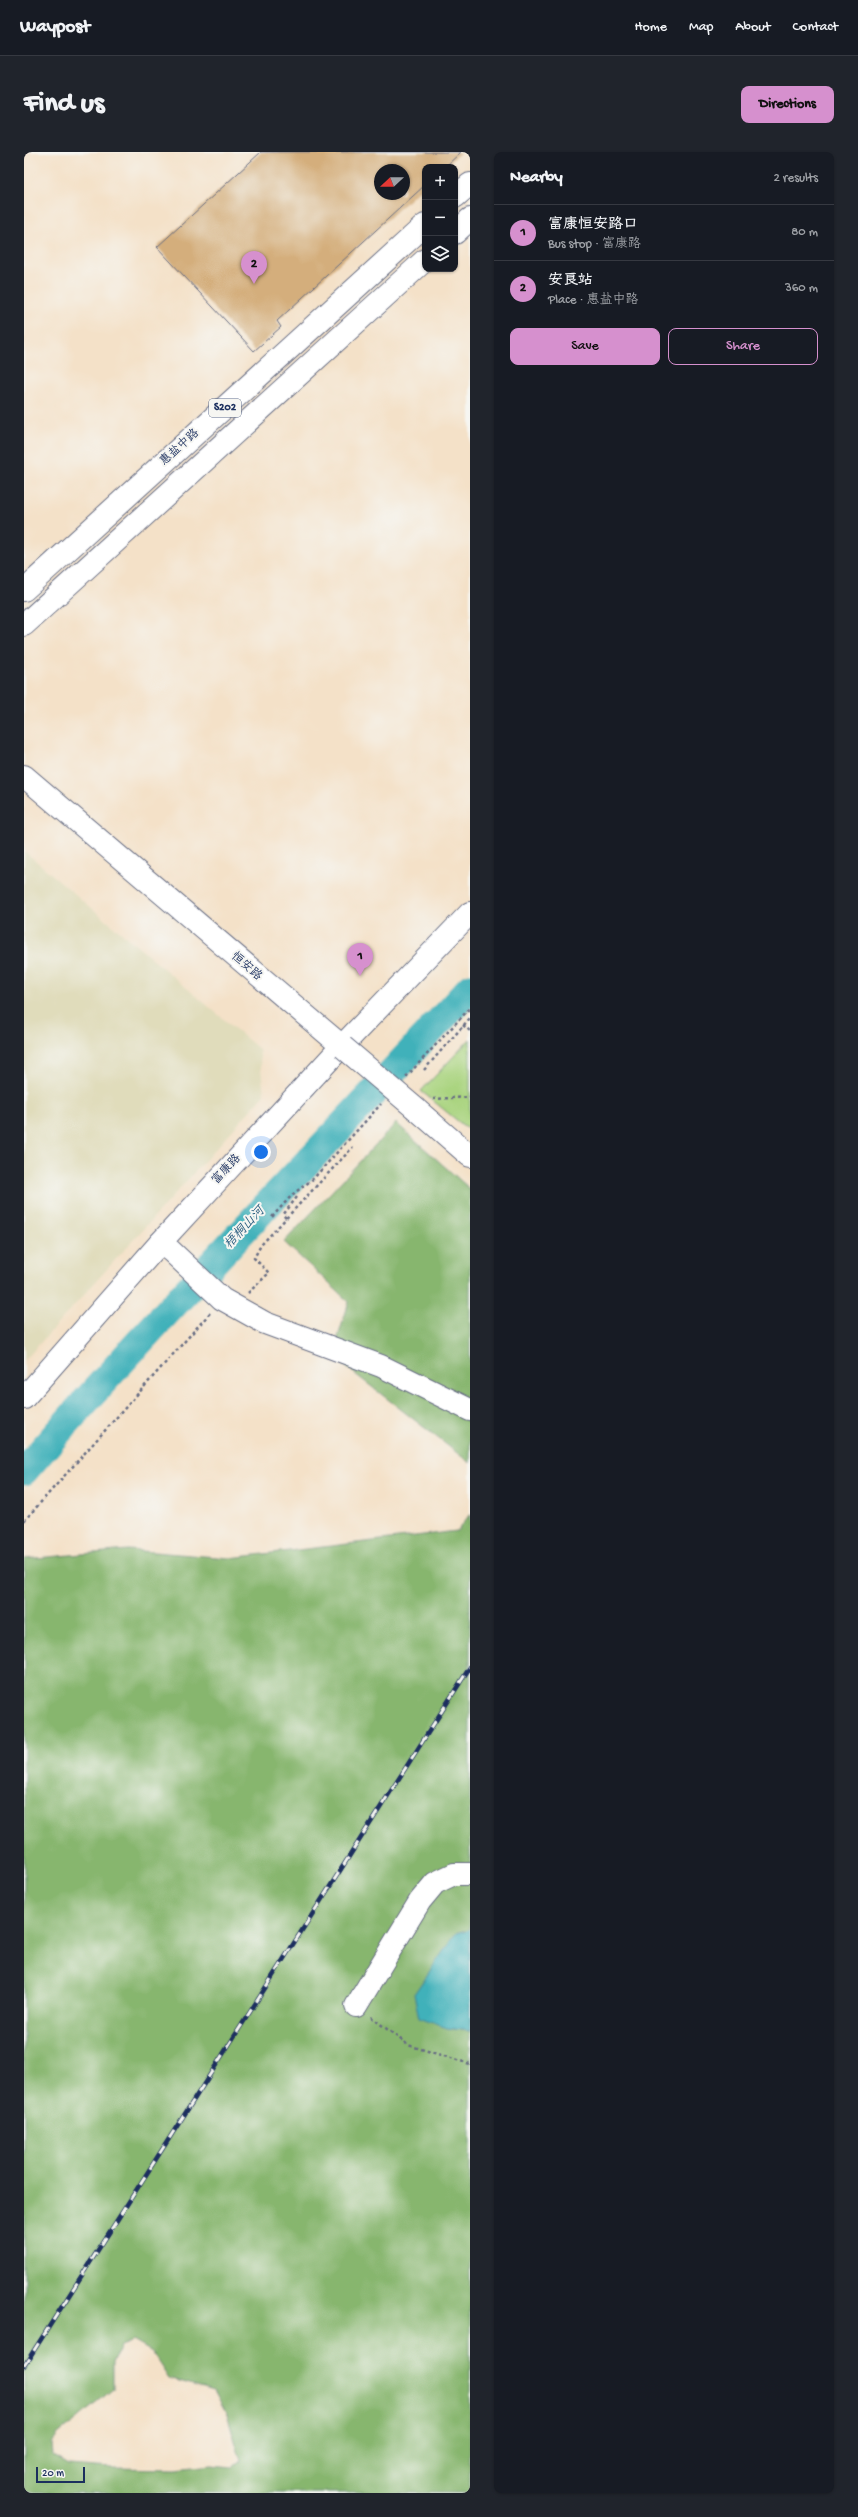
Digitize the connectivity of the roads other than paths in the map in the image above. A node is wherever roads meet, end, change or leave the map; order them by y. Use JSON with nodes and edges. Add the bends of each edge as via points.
{"nodes":[{"id":1,"x":470,"y":184,"type":"edge"},
{"id":2,"x":458,"y":194,"type":"edge"},
{"id":3,"x":470,"y":219,"type":"edge"},
{"id":4,"x":422,"y":228,"type":"edge"},
{"id":5,"x":458,"y":230,"type":"edge"},
{"id":6,"x":422,"y":263,"type":"edge"},
{"id":7,"x":24,"y":590,"type":"edge"},
{"id":8,"x":24,"y":625,"type":"edge"},
{"id":9,"x":24,"y":776,"type":"edge"},
{"id":10,"x":470,"y":913,"type":"edge"},
{"id":11,"x":342,"y":1047,"type":"junction"},
{"id":12,"x":470,"y":1156,"type":"edge"},
{"id":13,"x":166,"y":1247,"type":"junction"},
{"id":14,"x":24,"y":1398,"type":"edge"},
{"id":15,"x":470,"y":1410,"type":"edge"},
{"id":16,"x":470,"y":1874,"type":"edge"},
{"id":17,"x":356,"y":2006,"type":"road end"}],
"edges":[{"from":1,"to":2,"type":"street"},
{"from":3,"to":5,"type":"street"},
{"from":4,"to":7,"type":"street","name":"惠盐中路","number":"S202"},
{"from":6,"to":8,"type":"street","number":"S202"},
{"from":9,"to":11,"type":"street","name":"恒安路"},
{"from":10,"to":11,"type":"street","name":"富康路"},
{"from":11,"to":12,"type":"street","name":"恒安路","bridge":true},
{"from":11,"to":13,"type":"street","name":"富康路"},
{"from":13,"to":14,"type":"street","name":"富康路"},
{"from":13,"to":15,"type":"street","via":[[218,1296],[265,1323],[381,1366]]},
{"from":16,"to":17,"type":"street","via":[[454,1874],[431,1888],[420,1901]]}]}
